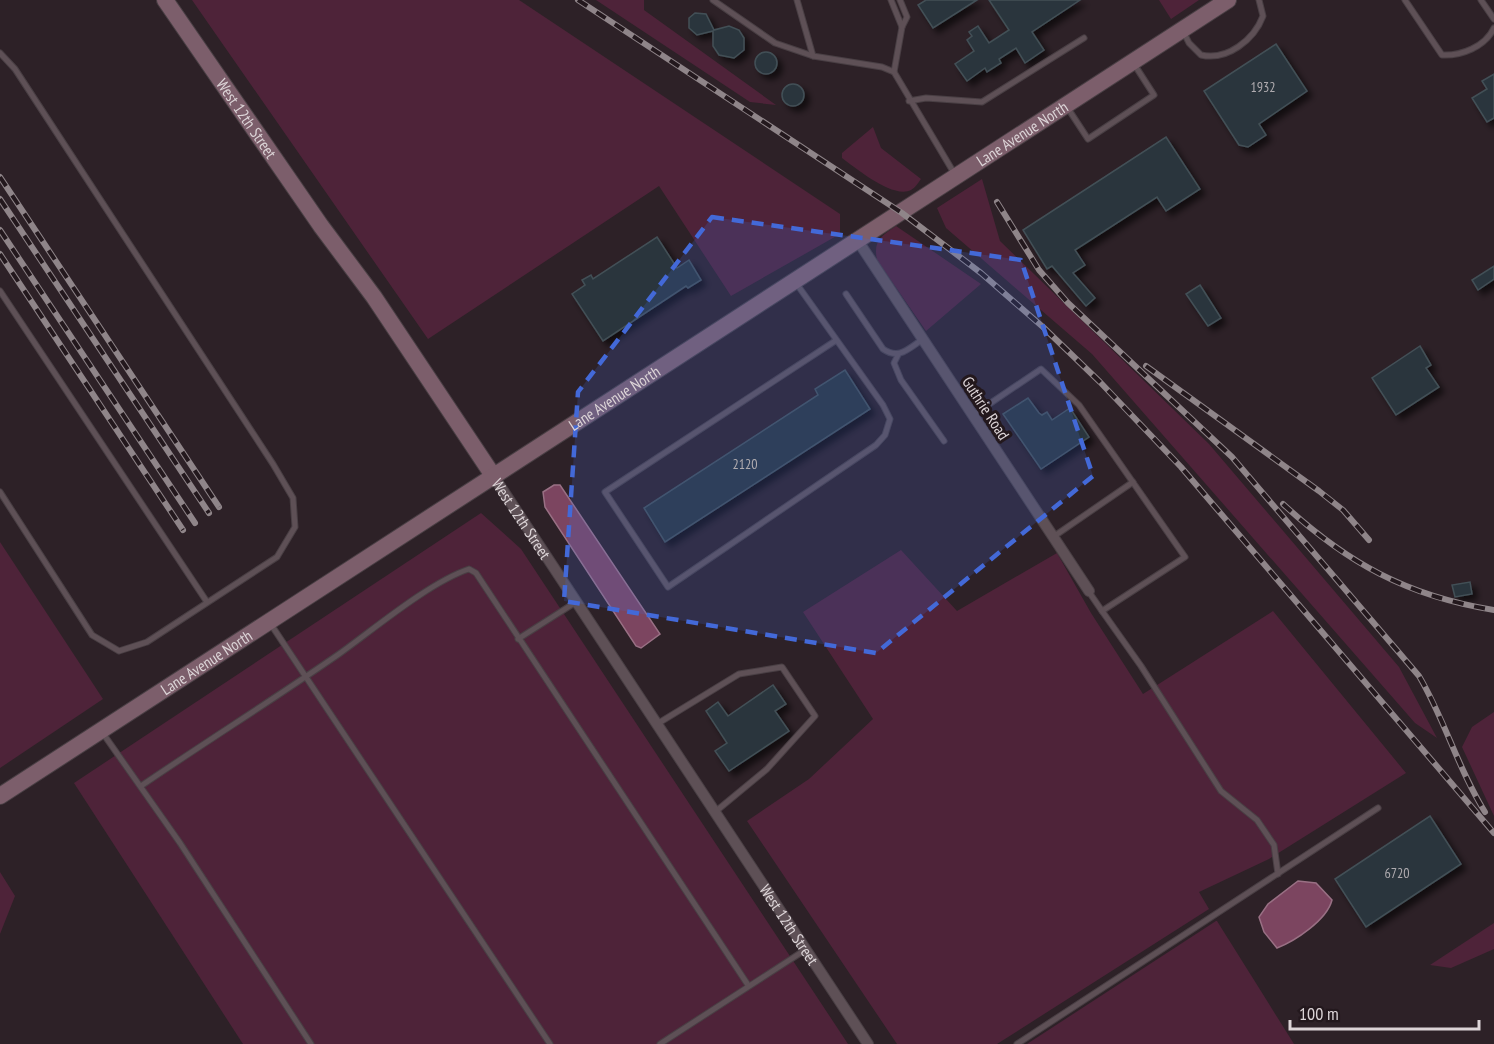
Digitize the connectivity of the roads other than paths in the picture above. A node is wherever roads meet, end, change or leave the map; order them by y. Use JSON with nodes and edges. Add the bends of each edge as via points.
{"nodes":[{"id":1,"x":165,"y":0,"type":"edge"},
{"id":2,"x":713,"y":0,"type":"edge"},
{"id":3,"x":797,"y":0,"type":"edge"},
{"id":4,"x":891,"y":0,"type":"edge"},
{"id":5,"x":900,"y":0,"type":"edge"},
{"id":6,"x":1228,"y":0,"type":"edge"},
{"id":7,"x":1259,"y":0,"type":"edge"},
{"id":8,"x":1405,"y":0,"type":"edge"},
{"id":9,"x":1481,"y":0,"type":"edge"},
{"id":10,"x":1494,"y":19,"type":"edge"},
{"id":11,"x":902,"y":27,"type":"junction"},
{"id":12,"x":1494,"y":28,"type":"edge"},
{"id":13,"x":1182,"y":30,"type":"junction"},
{"id":14,"x":1084,"y":38,"type":"dead end"},
{"id":15,"x":0,"y":53,"type":"edge"},
{"id":16,"x":813,"y":56,"type":"junction"},
{"id":17,"x":1133,"y":62,"type":"junction"},
{"id":18,"x":894,"y":72,"type":"junction"},
{"id":19,"x":909,"y":100,"type":"junction"},
{"id":20,"x":1066,"y":106,"type":"junction"},
{"id":21,"x":956,"y":177,"type":"junction"},
{"id":22,"x":858,"y":241,"type":"junction"},
{"id":23,"x":795,"y":282,"type":"junction"},
{"id":24,"x":0,"y":291,"type":"edge"},
{"id":25,"x":846,"y":294,"type":"dead end"},
{"id":26,"x":923,"y":339,"type":"junction"},
{"id":27,"x":835,"y":340,"type":"junction"},
{"id":28,"x":898,"y":355,"type":"junction"},
{"id":29,"x":973,"y":415,"type":"junction"},
{"id":30,"x":944,"y":441,"type":"dead end"},
{"id":31,"x":494,"y":477,"type":"junction"},
{"id":32,"x":1133,"y":482,"type":"junction"},
{"id":33,"x":0,"y":492,"type":"edge"},
{"id":34,"x":1053,"y":537,"type":"junction"},
{"id":35,"x":1089,"y":591,"type":"joint"},
{"id":36,"x":207,"y":602,"type":"junction"},
{"id":37,"x":576,"y":602,"type":"junction"},
{"id":38,"x":1102,"y":611,"type":"junction"},
{"id":39,"x":269,"y":622,"type":"junction"},
{"id":40,"x":518,"y":639,"type":"junction"},
{"id":41,"x":306,"y":677,"type":"junction"},
{"id":42,"x":657,"y":724,"type":"junction"},
{"id":43,"x":101,"y":731,"type":"junction"},
{"id":44,"x":141,"y":786,"type":"junction"},
{"id":45,"x":0,"y":796,"type":"edge"},
{"id":46,"x":1378,"y":808,"type":"dead end"},
{"id":47,"x":715,"y":812,"type":"junction"},
{"id":48,"x":1278,"y":873,"type":"junction"},
{"id":49,"x":805,"y":950,"type":"junction"},
{"id":50,"x":748,"y":985,"type":"junction"},
{"id":51,"x":311,"y":1044,"type":"edge"},
{"id":52,"x":550,"y":1044,"type":"edge"},
{"id":53,"x":660,"y":1044,"type":"edge"},
{"id":54,"x":868,"y":1044,"type":"edge"},
{"id":55,"x":1017,"y":1044,"type":"edge"}],
"edges":[{"from":1,"to":31,"type":"main road","name":"West 12th Street","via":[[374,297]]},
{"from":2,"to":16,"type":"lane","via":[[775,43]]},
{"from":3,"to":16,"type":"lane"},
{"from":4,"to":11,"type":"lane"},
{"from":5,"to":11,"type":"lane","via":[[907,17]]},
{"from":6,"to":13,"type":"main road","name":"Lane Avenue North"},
{"from":7,"to":13,"type":"lane","via":[[1263,8],[1260,25],[1248,39],[1224,54],[1201,55]]},
{"from":8,"to":12,"type":"lane","via":[[1442,55],[1472,49],[1488,38]]},
{"from":9,"to":10,"type":"lane"},
{"from":11,"to":18,"type":"lane"},
{"from":13,"to":17,"type":"main road","name":"Lane Avenue North"},
{"from":14,"to":19,"type":"lane","via":[[982,102]]},
{"from":15,"to":36,"type":"lane","via":[[22,79],[293,498],[295,527],[277,557]]},
{"from":16,"to":18,"type":"lane"},
{"from":17,"to":20,"type":"main road","name":"Lane Avenue North"},
{"from":17,"to":20,"type":"lane","via":[[1154,95],[1088,139]]},
{"from":18,"to":19,"type":"lane"},
{"from":19,"to":21,"type":"lane"},
{"from":20,"to":21,"type":"main road","name":"Lane Avenue North"},
{"from":21,"to":22,"type":"main road","name":"Lane Avenue North"},
{"from":22,"to":23,"type":"main road","name":"Lane Avenue North"},
{"from":22,"to":26,"type":"street","name":"Guthrie Road"},
{"from":23,"to":27,"type":"lane"},
{"from":23,"to":31,"type":"main road","name":"Lane Avenue North"},
{"from":24,"to":36,"type":"lane"},
{"from":25,"to":28,"type":"lane","via":[[883,348]]},
{"from":26,"to":28,"type":"lane"},
{"from":26,"to":29,"type":"street","name":"Guthrie Road"},
{"from":27,"to":27,"type":"lane","via":[[858,366],[890,418],[885,435],[876,445],[668,587],[605,492]]},
{"from":28,"to":30,"type":"lane","via":[[894,363],[902,380]]},
{"from":29,"to":32,"type":"lane","via":[[1041,369],[1079,405]]},
{"from":29,"to":34,"type":"street","name":"Guthrie Road"},
{"from":31,"to":37,"type":"street","name":"West 12th Street"},
{"from":31,"to":39,"type":"main road","name":"Lane Avenue North"},
{"from":32,"to":34,"type":"lane"},
{"from":32,"to":38,"type":"lane","via":[[1185,557]]},
{"from":33,"to":36,"type":"lane","via":[[92,635],[119,651],[147,642]]},
{"from":34,"to":35,"type":"street","name":"Guthrie Road"},
{"from":35,"to":38,"type":"lane"},
{"from":37,"to":40,"type":"lane"},
{"from":37,"to":42,"type":"street","name":"West 12th Street"},
{"from":38,"to":48,"type":"lane","via":[[1221,791],[1257,820],[1274,845]]},
{"from":39,"to":41,"type":"lane"},
{"from":39,"to":43,"type":"main road","name":"Lane Avenue North"},
{"from":40,"to":41,"type":"lane","via":[[476,573],[469,569],[427,592]]},
{"from":40,"to":50,"type":"lane"},
{"from":41,"to":44,"type":"lane"},
{"from":41,"to":52,"type":"lane"},
{"from":42,"to":47,"type":"street","name":"West 12th Street"},
{"from":42,"to":47,"type":"lane","via":[[739,674],[782,667],[815,716],[767,769]]},
{"from":43,"to":44,"type":"lane"},
{"from":43,"to":45,"type":"main road","name":"Lane Avenue North"},
{"from":44,"to":51,"type":"lane"},
{"from":46,"to":48,"type":"lane"},
{"from":47,"to":49,"type":"street","name":"West 12th Street"},
{"from":48,"to":55,"type":"lane"},
{"from":49,"to":50,"type":"lane"},
{"from":49,"to":54,"type":"street","name":"West 12th Street"},
{"from":50,"to":53,"type":"lane"}]}
